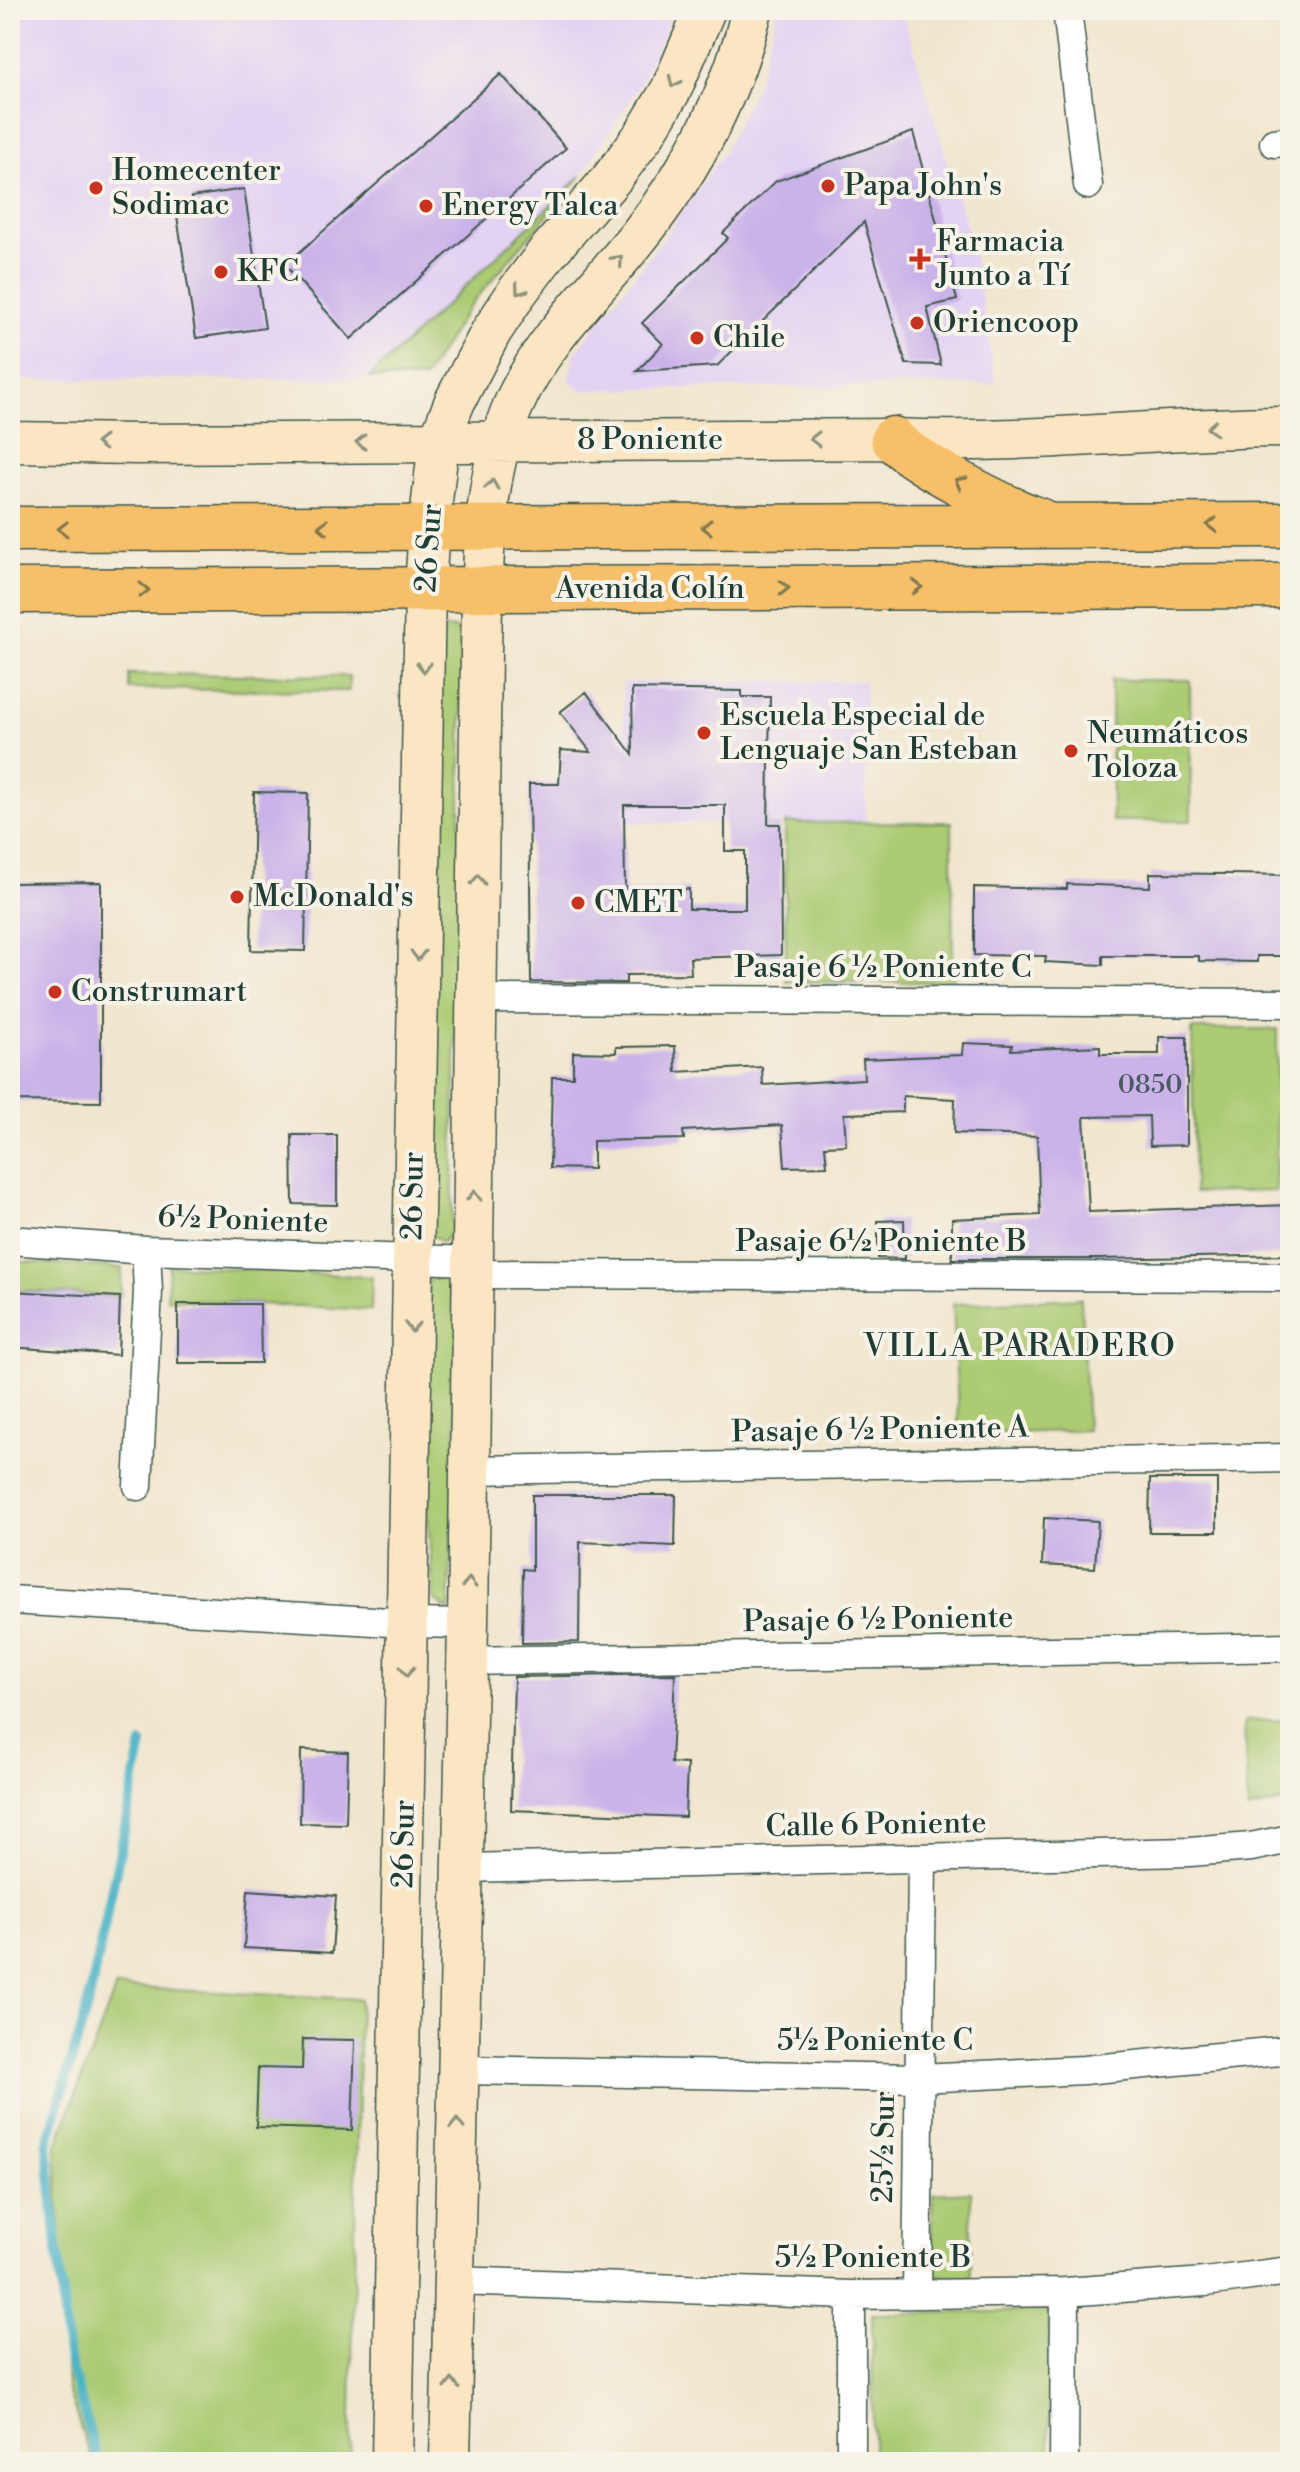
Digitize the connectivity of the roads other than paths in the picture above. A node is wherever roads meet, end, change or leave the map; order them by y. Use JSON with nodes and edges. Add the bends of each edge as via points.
{"nodes":[{"id":1,"x":705,"y":10,"type":"edge"},
{"id":2,"x":752,"y":10,"type":"edge"},
{"id":3,"x":1067,"y":10,"type":"edge"},
{"id":4,"x":1088,"y":185,"type":"dead end"},
{"id":5,"x":1290,"y":427,"type":"edge"},
{"id":6,"x":893,"y":439,"type":"junction"},
{"id":7,"x":439,"y":441,"type":"junction"},
{"id":8,"x":499,"y":441,"type":"junction"},
{"id":9,"x":10,"y":442,"type":"edge"},
{"id":10,"x":1057,"y":525,"type":"junction"},
{"id":11,"x":1290,"y":525,"type":"edge"},
{"id":12,"x":429,"y":527,"type":"junction"},
{"id":13,"x":486,"y":528,"type":"junction"},
{"id":14,"x":10,"y":529,"type":"edge"},
{"id":15,"x":1290,"y":586,"type":"edge"},
{"id":16,"x":482,"y":588,"type":"junction"},
{"id":17,"x":425,"y":589,"type":"junction"},
{"id":18,"x":10,"y":591,"type":"edge"},
{"id":19,"x":477,"y":999,"type":"junction"},
{"id":20,"x":1290,"y":1003,"type":"edge"},
{"id":21,"x":10,"y":1240,"type":"edge"},
{"id":22,"x":146,"y":1250,"type":"junction"},
{"id":23,"x":412,"y":1260,"type":"junction"},
{"id":24,"x":473,"y":1267,"type":"junction"},
{"id":25,"x":1290,"y":1277,"type":"edge"},
{"id":26,"x":1290,"y":1458,"type":"edge"},
{"id":27,"x":470,"y":1470,"type":"junction"},
{"id":28,"x":138,"y":1486,"type":"dead end"},
{"id":29,"x":10,"y":1600,"type":"edge"},
{"id":30,"x":408,"y":1623,"type":"junction"},
{"id":31,"x":468,"y":1642,"type":"junction"},
{"id":32,"x":1290,"y":1647,"type":"edge"},
{"id":33,"x":404,"y":1806,"type":"junction"},
{"id":34,"x":1290,"y":1839,"type":"edge"},
{"id":35,"x":922,"y":1859,"type":"junction"},
{"id":36,"x":462,"y":1868,"type":"junction"},
{"id":37,"x":1290,"y":2050,"type":"edge"},
{"id":38,"x":459,"y":2070,"type":"junction"},
{"id":39,"x":920,"y":2078,"type":"junction"},
{"id":40,"x":1290,"y":2271,"type":"edge"},
{"id":41,"x":454,"y":2281,"type":"junction"},
{"id":42,"x":1065,"y":2292,"type":"junction"},
{"id":43,"x":917,"y":2294,"type":"junction"},
{"id":44,"x":851,"y":2295,"type":"junction"},
{"id":45,"x":392,"y":2462,"type":"edge"},
{"id":46,"x":450,"y":2462,"type":"edge"},
{"id":47,"x":851,"y":2462,"type":"edge"},
{"id":48,"x":1064,"y":2462,"type":"edge"}],
"edges":[{"from":1,"to":7,"type":"street","name":"26 Sur","one_way":true,"via":[[671,90],[644,135],[518,291],[473,366]]},
{"from":8,"to":2,"type":"street","name":"26 Sur","one_way":true,"via":[[514,403],[547,348],[696,156],[722,105]]},
{"from":3,"to":4,"type":"street"},
{"from":5,"to":6,"type":"street","name":"8 Poniente","one_way":true},
{"from":6,"to":8,"type":"street","name":"8 Poniente","one_way":true},
{"from":10,"to":6,"type":"main road","one_way":true,"via":[[1025,515],[911,456]]},
{"from":7,"to":8,"type":"street","name":"8 Poniente"},
{"from":7,"to":9,"type":"street","name":"8 Poniente","one_way":true},
{"from":7,"to":12,"type":"street","name":"26 Sur"},
{"from":13,"to":8,"type":"street","name":"26 Sur","one_way":true},
{"from":11,"to":10,"type":"main road","name":"Avenida Colín","one_way":true},
{"from":10,"to":13,"type":"main road","name":"Avenida Colín","one_way":true},
{"from":12,"to":13,"type":"main road","name":"Avenida Colín"},
{"from":12,"to":14,"type":"main road","name":"Avenida Colín","one_way":true},
{"from":12,"to":17,"type":"street","name":"26 Sur"},
{"from":13,"to":16,"type":"street","name":"26 Sur"},
{"from":16,"to":15,"type":"main road","name":"Avenida Colín","one_way":true},
{"from":16,"to":17,"type":"main road","name":"Avenida Colín"},
{"from":19,"to":16,"type":"street","name":"26 Sur","one_way":true},
{"from":18,"to":17,"type":"main road","name":"Avenida Colín","one_way":true},
{"from":17,"to":23,"type":"street","name":"26 Sur","one_way":true},
{"from":19,"to":20,"type":"street","name":"Pasaje 6 ½ Poniente C"},
{"from":24,"to":19,"type":"street","name":"26 Sur","one_way":true},
{"from":21,"to":22,"type":"street","name":"6½ Poniente"},
{"from":22,"to":23,"type":"street","name":"6½ Poniente"},
{"from":22,"to":28,"type":"street"},
{"from":23,"to":24,"type":"street","name":"6½ Poniente"},
{"from":23,"to":30,"type":"street","name":"26 Sur","one_way":true},
{"from":24,"to":25,"type":"street","name":"Pasaje 6½ Poniente B"},
{"from":24,"to":27,"type":"street","name":"26 Sur"},
{"from":26,"to":27,"type":"street","name":"Pasaje 6 ½ Poniente A"},
{"from":31,"to":27,"type":"street","name":"26 Sur","one_way":true},
{"from":29,"to":30,"type":"street","name":"Pasaje 6 ½ Poniente"},
{"from":30,"to":31,"type":"street","name":"Pasaje 6 ½ Poniente"},
{"from":30,"to":33,"type":"street","name":"26 Sur","one_way":true},
{"from":31,"to":32,"type":"street","name":"Pasaje 6 ½ Poniente"},
{"from":31,"to":36,"type":"street","name":"26 Sur"},
{"from":33,"to":36,"type":"street","via":[[441,1854]]},
{"from":33,"to":45,"type":"street","name":"26 Sur"},
{"from":34,"to":35,"type":"street","name":"Calle 6 Poniente","via":[[1220,1851]]},
{"from":35,"to":36,"type":"street","name":"Calle 6 Poniente"},
{"from":35,"to":39,"type":"street","name":"25½ Sur"},
{"from":36,"to":38,"type":"street","name":"26 Sur"},
{"from":37,"to":39,"type":"street","name":"5½ Poniente C","via":[[1084,2070]]},
{"from":38,"to":39,"type":"street","name":"5½ Poniente C"},
{"from":41,"to":38,"type":"street","name":"26 Sur","one_way":true},
{"from":39,"to":43,"type":"street","name":"25½ Sur"},
{"from":40,"to":42,"type":"street","name":"5½ Poniente B"},
{"from":41,"to":44,"type":"street","name":"5½ Poniente B"},
{"from":46,"to":41,"type":"street","name":"26 Sur","one_way":true},
{"from":42,"to":43,"type":"street","name":"5½ Poniente B"},
{"from":42,"to":48,"type":"street"},
{"from":43,"to":44,"type":"street","name":"5½ Poniente B"},
{"from":44,"to":47,"type":"street"}]}
